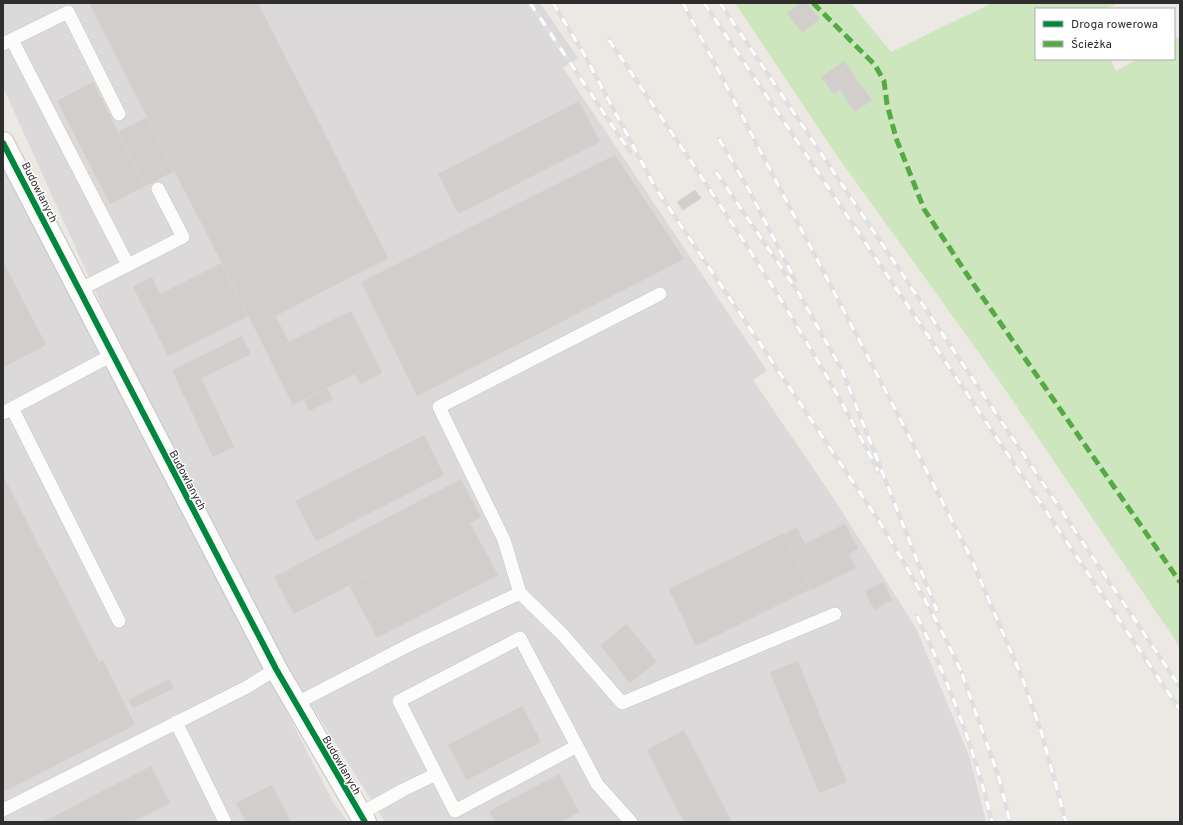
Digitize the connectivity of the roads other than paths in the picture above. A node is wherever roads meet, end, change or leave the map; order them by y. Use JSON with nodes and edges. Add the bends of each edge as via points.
{"nodes":[{"id":1,"x":8,"y":42,"type":"edge"},
{"id":2,"x":119,"y":114,"type":"dead end"},
{"id":3,"x":3,"y":143,"type":"edge"},
{"id":4,"x":158,"y":189,"type":"dead end"},
{"id":5,"x":128,"y":265,"type":"junction"},
{"id":6,"x":79,"y":290,"type":"junction"},
{"id":7,"x":660,"y":294,"type":"dead end"},
{"id":8,"x":112,"y":355,"type":"junction"},
{"id":9,"x":8,"y":411,"type":"edge"},
{"id":10,"x":520,"y":592,"type":"junction"},
{"id":11,"x":835,"y":614,"type":"dead end"},
{"id":12,"x":119,"y":621,"type":"dead end"},
{"id":13,"x":276,"y":669,"type":"junction"},
{"id":14,"x":295,"y":704,"type":"junction"},
{"id":15,"x":176,"y":722,"type":"junction"},
{"id":16,"x":577,"y":746,"type":"junction"},
{"id":17,"x":436,"y":774,"type":"junction"},
{"id":18,"x":3,"y":810,"type":"edge"},
{"id":19,"x":362,"y":818,"type":"edge"},
{"id":20,"x":225,"y":822,"type":"edge"},
{"id":21,"x":632,"y":822,"type":"edge"}],
"edges":[{"from":1,"to":2,"type":"lane","via":[[68,12]]},
{"from":1,"to":5,"type":"lane"},
{"from":3,"to":6,"type":"street","name":"Budowlanych"},
{"from":4,"to":5,"type":"lane","via":[[183,237]]},
{"from":5,"to":6,"type":"lane"},
{"from":6,"to":8,"type":"street","name":"Budowlanych"},
{"from":7,"to":10,"type":"lane","via":[[439,407],[504,540]]},
{"from":8,"to":9,"type":"lane"},
{"from":8,"to":13,"type":"street","name":"Budowlanych"},
{"from":9,"to":12,"type":"lane"},
{"from":10,"to":11,"type":"lane","via":[[562,634],[622,703]]},
{"from":10,"to":14,"type":"lane","via":[[411,644]]},
{"from":13,"to":14,"type":"street","name":"Budowlanych"},
{"from":13,"to":15,"type":"lane"},
{"from":14,"to":19,"type":"street","name":"Budowlanych"},
{"from":15,"to":18,"type":"lane"},
{"from":15,"to":20,"type":"lane"},
{"from":16,"to":17,"type":"lane","via":[[455,810]]},
{"from":16,"to":17,"type":"lane","via":[[520,638],[399,701]]},
{"from":16,"to":21,"type":"lane","via":[[597,784]]},
{"from":17,"to":19,"type":"lane","via":[[403,790]]}]}
